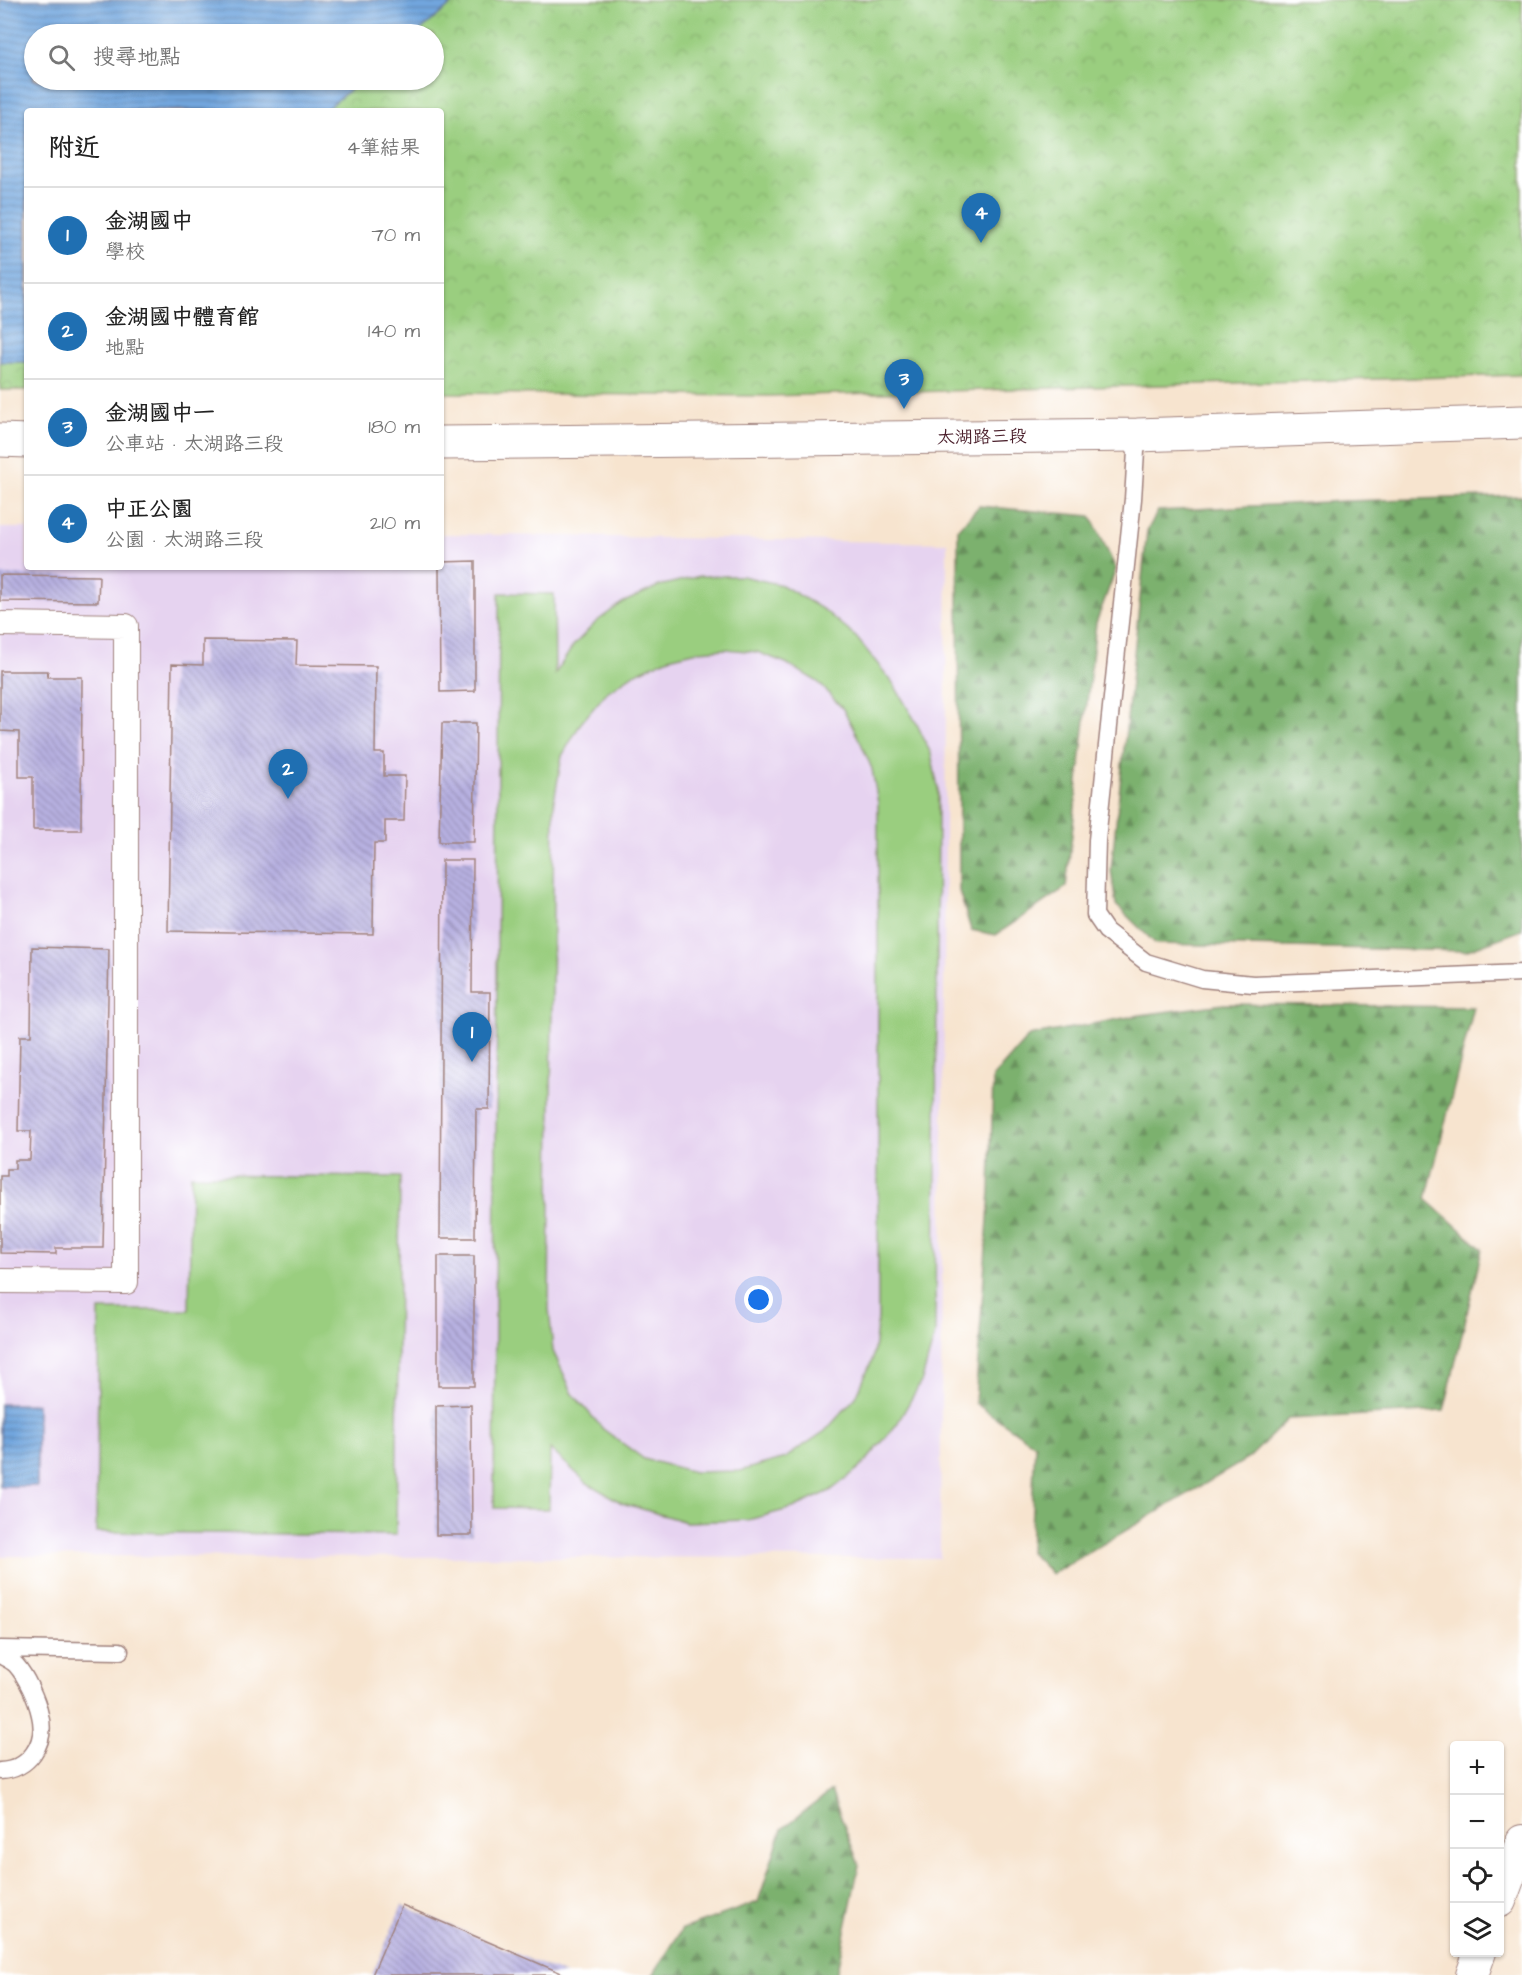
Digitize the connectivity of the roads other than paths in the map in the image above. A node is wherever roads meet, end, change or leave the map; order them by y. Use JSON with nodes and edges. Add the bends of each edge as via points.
{"nodes":[{"id":1,"x":1522,"y":422,"type":"edge"},
{"id":2,"x":1137,"y":435,"type":"junction"},
{"id":3,"x":0,"y":440,"type":"edge"},
{"id":4,"x":24,"y":441,"type":"edge"},
{"id":5,"x":444,"y":443,"type":"edge"},
{"id":6,"x":0,"y":624,"type":"edge"},
{"id":7,"x":1522,"y":973,"type":"edge"},
{"id":8,"x":0,"y":1281,"type":"edge"},
{"id":9,"x":0,"y":1649,"type":"edge"},
{"id":10,"x":120,"y":1651,"type":"dead end"},
{"id":11,"x":0,"y":1655,"type":"edge"},
{"id":12,"x":0,"y":1771,"type":"edge"},
{"id":13,"x":1522,"y":1841,"type":"edge"},
{"id":14,"x":1504,"y":1890,"type":"edge"},
{"id":15,"x":1479,"y":1957,"type":"edge"},
{"id":16,"x":1472,"y":1975,"type":"edge"}],
"edges":[{"from":1,"to":2,"type":"street","name":"太湖路三段"},
{"from":2,"to":5,"type":"street","name":"太湖路三段"},
{"from":2,"to":7,"type":"lane","via":[[1097,840],[1095,915],[1106,931],[1146,962],[1202,979],[1252,984]]},
{"from":3,"to":4,"type":"street"},
{"from":6,"to":8,"type":"street","via":[[126,626],[126,1282]]},
{"from":9,"to":10,"type":"lane"},
{"from":11,"to":12,"type":"lane","via":[[15,1663],[41,1716],[40,1741],[29,1761]]},
{"from":13,"to":14,"type":"street"},
{"from":15,"to":16,"type":"street"}]}
